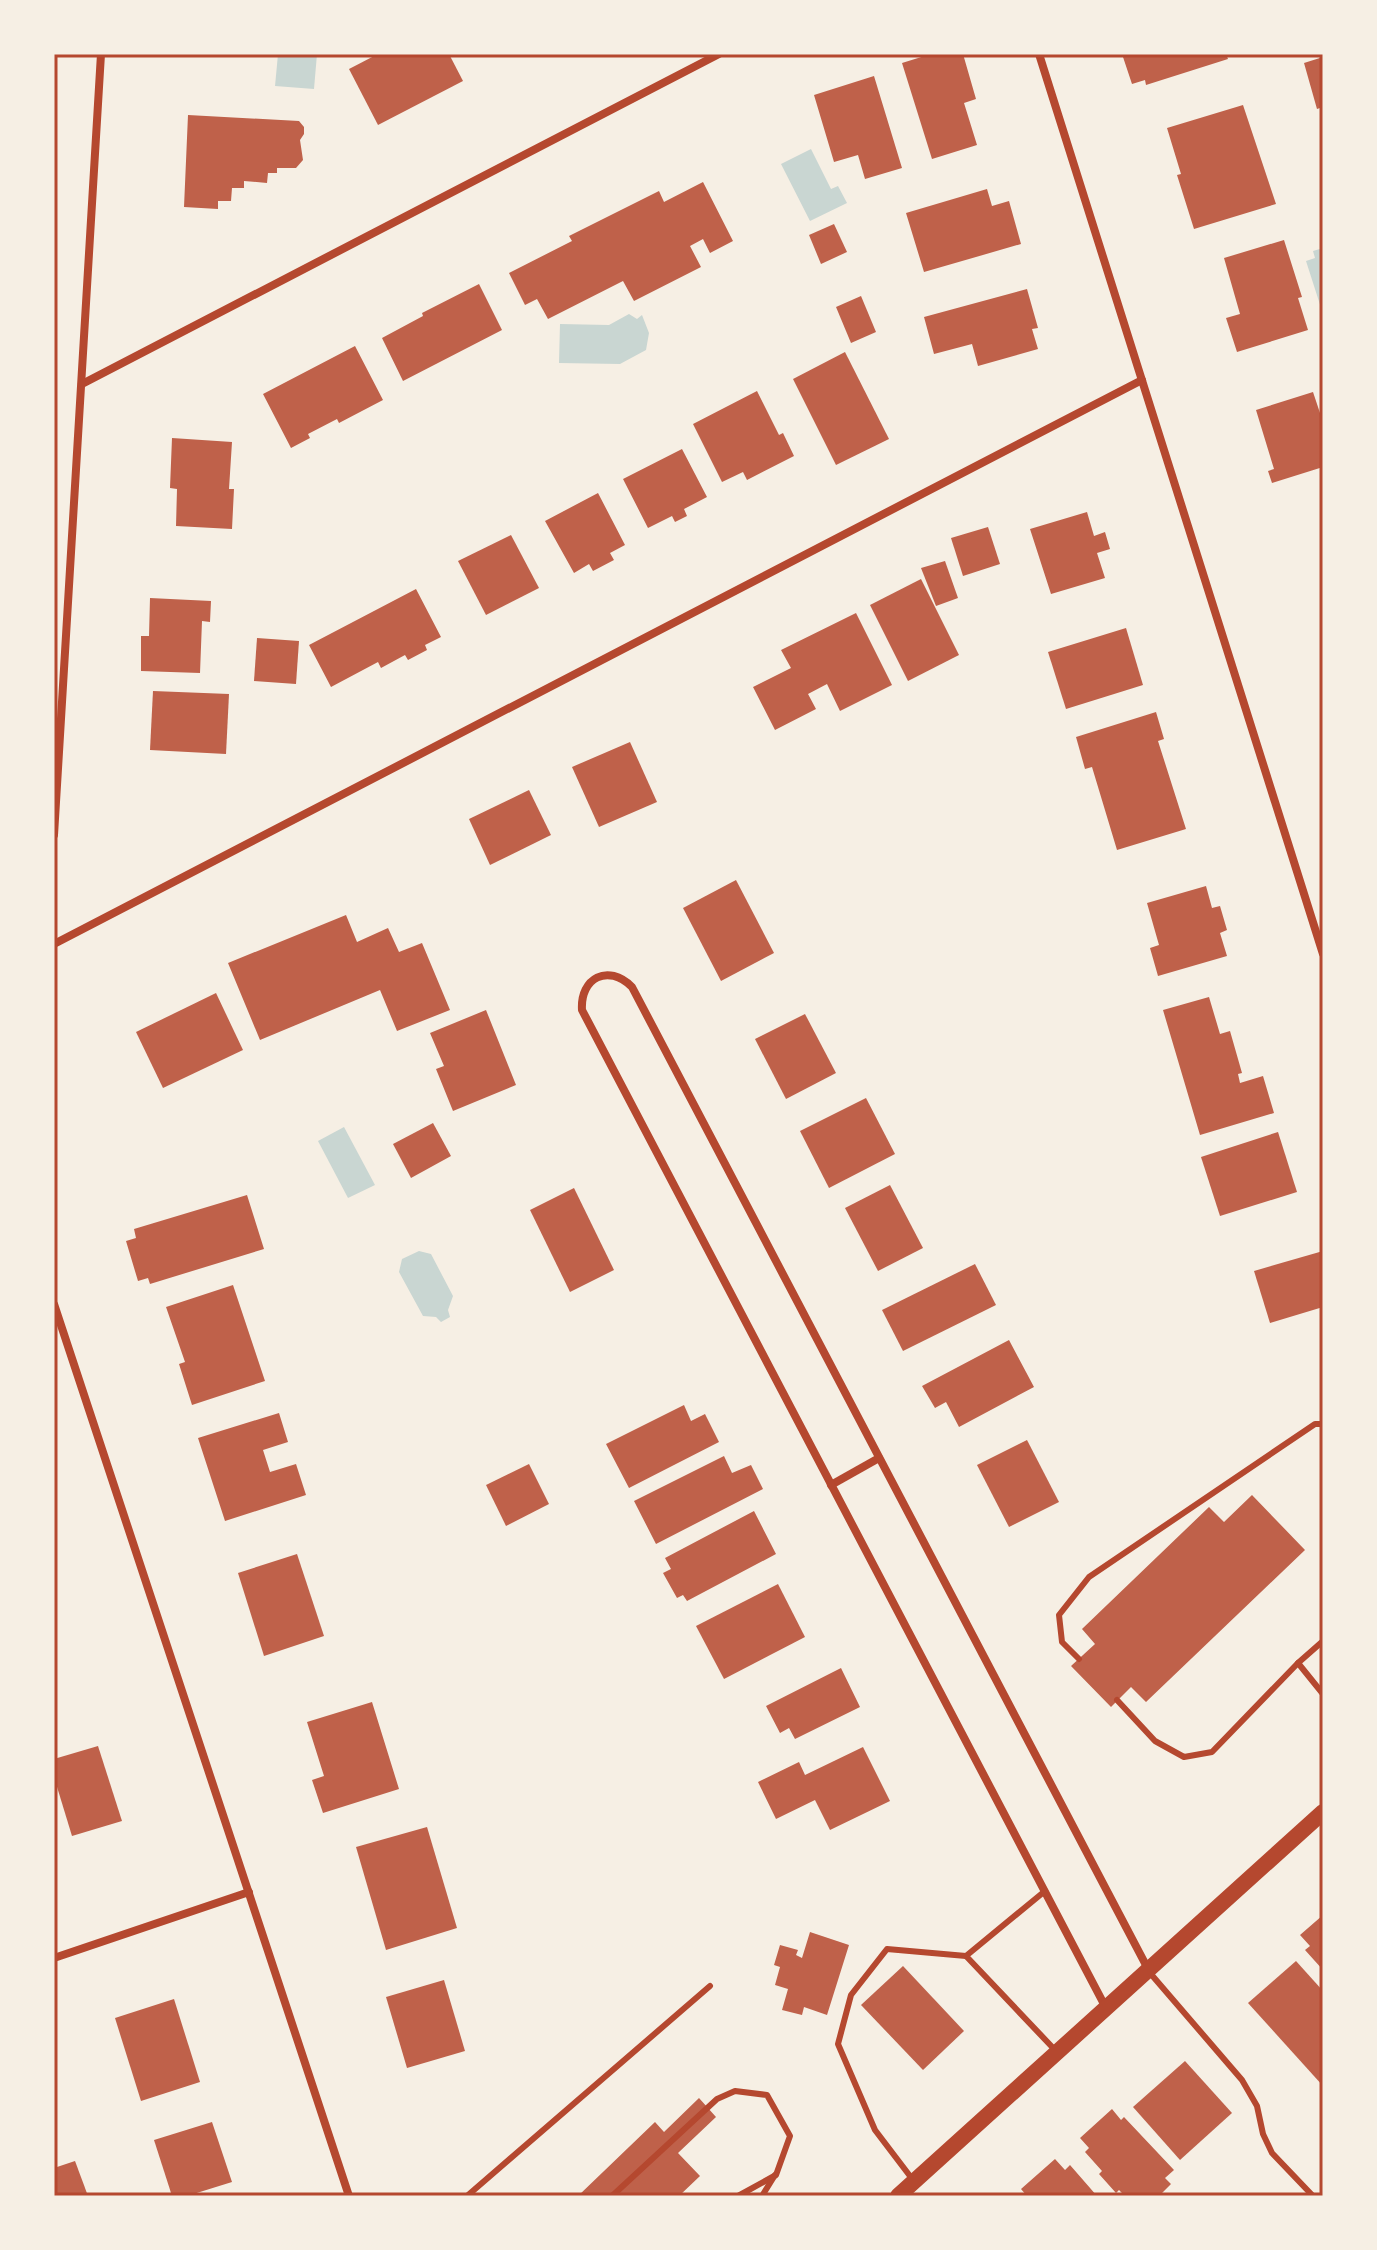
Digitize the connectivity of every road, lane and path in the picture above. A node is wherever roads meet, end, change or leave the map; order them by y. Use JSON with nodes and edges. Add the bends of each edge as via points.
{"nodes":[{"id":1,"x":101,"y":54,"type":"edge"},
{"id":2,"x":719,"y":54,"type":"edge"},
{"id":3,"x":1039,"y":54,"type":"edge"},
{"id":4,"x":1142,"y":380,"type":"junction"},
{"id":5,"x":82,"y":384,"type":"junction"},
{"id":6,"x":54,"y":835,"type":"edge"},
{"id":7,"x":54,"y":944,"type":"edge"},
{"id":8,"x":1323,"y":954,"type":"edge"},
{"id":9,"x":54,"y":1304,"type":"edge"},
{"id":10,"x":1323,"y":1424,"type":"edge"},
{"id":11,"x":879,"y":1458,"type":"junction"},
{"id":12,"x":831,"y":1485,"type":"junction"},
{"id":13,"x":1323,"y":1641,"type":"edge"},
{"id":14,"x":1079,"y":1659,"type":"dead end"},
{"id":15,"x":1298,"y":1663,"type":"junction"},
{"id":16,"x":1323,"y":1694,"type":"edge"},
{"id":17,"x":1117,"y":1700,"type":"dead end"},
{"id":18,"x":1323,"y":1812,"type":"edge"},
{"id":19,"x":1045,"y":1891,"type":"junction"},
{"id":20,"x":249,"y":1892,"type":"junction"},
{"id":21,"x":966,"y":1956,"type":"junction"},
{"id":22,"x":54,"y":1958,"type":"edge"},
{"id":23,"x":1148,"y":1970,"type":"junction"},
{"id":24,"x":710,"y":1986,"type":"dead end"},
{"id":25,"x":1106,"y":2009,"type":"junction"},
{"id":26,"x":1058,"y":2052,"type":"junction"},
{"id":27,"x":776,"y":2175,"type":"junction"},
{"id":28,"x":914,"y":2181,"type":"junction"},
{"id":29,"x":349,"y":2196,"type":"edge"},
{"id":30,"x":467,"y":2196,"type":"edge"},
{"id":31,"x":612,"y":2196,"type":"edge"},
{"id":32,"x":738,"y":2196,"type":"edge"},
{"id":33,"x":762,"y":2196,"type":"edge"},
{"id":34,"x":898,"y":2196,"type":"edge"},
{"id":35,"x":1313,"y":2196,"type":"edge"}],
"edges":[{"from":1,"to":5,"type":"street"},
{"from":2,"to":5,"type":"street"},
{"from":3,"to":4,"type":"street"},
{"from":4,"to":7,"type":"street"},
{"from":4,"to":8,"type":"street"},
{"from":5,"to":6,"type":"street"},
{"from":9,"to":20,"type":"street"},
{"from":10,"to":14,"type":"lane","via":[[1315,1424],[1089,1577],[1059,1615],[1062,1642]]},
{"from":11,"to":12,"type":"street"},
{"from":11,"to":12,"type":"street","via":[[632,987],[615,976],[591,980],[581,999],[582,1010]]},
{"from":11,"to":23,"type":"street"},
{"from":12,"to":19,"type":"street"},
{"from":13,"to":15,"type":"lane"},
{"from":15,"to":16,"type":"lane"},
{"from":15,"to":17,"type":"lane","via":[[1212,1752],[1184,1757],[1155,1741]]},
{"from":18,"to":23,"type":"main road"},
{"from":19,"to":21,"type":"lane"},
{"from":19,"to":25,"type":"street"},
{"from":20,"to":22,"type":"street"},
{"from":20,"to":29,"type":"street"},
{"from":21,"to":26,"type":"lane"},
{"from":21,"to":28,"type":"lane","via":[[887,1949],[851,1995],[838,2044],[875,2130]]},
{"from":23,"to":25,"type":"main road"},
{"from":23,"to":35,"type":"lane","via":[[1242,2080],[1272,2153]]},
{"from":24,"to":30,"type":"lane"},
{"from":25,"to":26,"type":"main road"},
{"from":26,"to":28,"type":"main road"},
{"from":27,"to":31,"type":"lane","via":[[790,2136],[767,2095],[735,2091],[707,2107]]},
{"from":27,"to":32,"type":"lane"},
{"from":27,"to":33,"type":"lane"},
{"from":28,"to":34,"type":"main road"}]}
